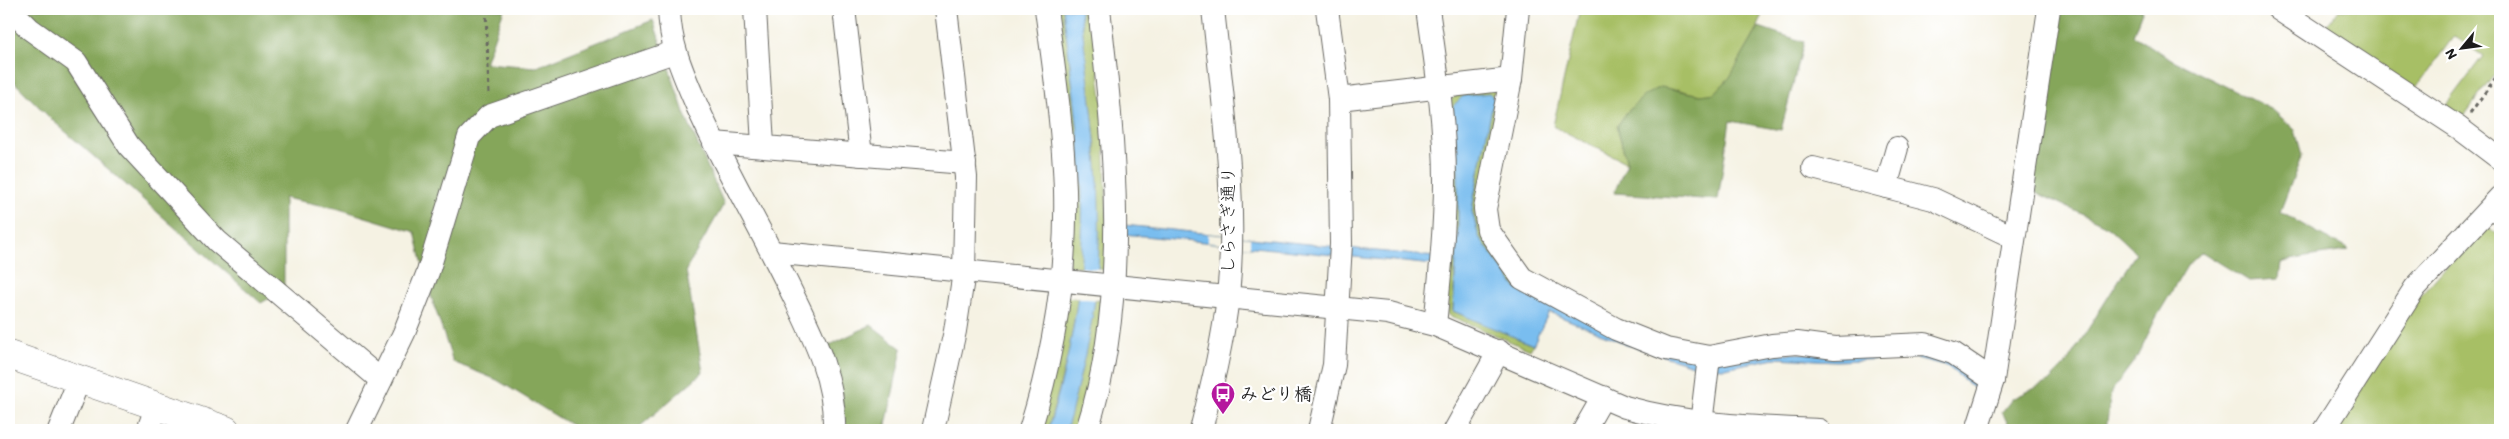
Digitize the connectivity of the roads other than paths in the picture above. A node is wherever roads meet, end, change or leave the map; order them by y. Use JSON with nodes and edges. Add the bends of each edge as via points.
{"nodes":[{"id":1,"x":10,"y":9,"type":"edge"},
{"id":2,"x":669,"y":9,"type":"edge"},
{"id":3,"x":755,"y":9,"type":"edge"},
{"id":4,"x":844,"y":9,"type":"edge"},
{"id":5,"x":946,"y":9,"type":"edge"},
{"id":6,"x":1046,"y":9,"type":"edge"},
{"id":7,"x":1099,"y":9,"type":"edge"},
{"id":8,"x":1213,"y":9,"type":"edge"},
{"id":9,"x":1327,"y":9,"type":"edge"},
{"id":10,"x":1428,"y":9,"type":"edge"},
{"id":11,"x":1518,"y":9,"type":"edge"},
{"id":12,"x":2049,"y":9,"type":"edge"},
{"id":13,"x":2278,"y":9,"type":"edge"},
{"id":14,"x":674,"y":52,"type":"junction"},
{"id":15,"x":1511,"y":79,"type":"junction"},
{"id":16,"x":1438,"y":86,"type":"junction"},
{"id":17,"x":1338,"y":99,"type":"junction"},
{"id":18,"x":714,"y":143,"type":"junction"},
{"id":19,"x":763,"y":145,"type":"junction"},
{"id":20,"x":1897,"y":148,"type":"dead end"},
{"id":21,"x":861,"y":155,"type":"junction"},
{"id":22,"x":2500,"y":159,"type":"edge"},
{"id":23,"x":965,"y":163,"type":"junction"},
{"id":24,"x":1813,"y":168,"type":"dead end"},
{"id":25,"x":1886,"y":188,"type":"junction"},
{"id":26,"x":2500,"y":197,"type":"edge"},
{"id":27,"x":2013,"y":237,"type":"junction"},
{"id":28,"x":772,"y":252,"type":"junction"},
{"id":29,"x":964,"y":272,"type":"junction"},
{"id":30,"x":1064,"y":281,"type":"junction"},
{"id":31,"x":1110,"y":286,"type":"junction"},
{"id":32,"x":1228,"y":296,"type":"junction"},
{"id":33,"x":1338,"y":307,"type":"junction"},
{"id":34,"x":1435,"y":325,"type":"junction"},
{"id":35,"x":1499,"y":351,"type":"junction"},
{"id":36,"x":9,"y":355,"type":"edge"},
{"id":37,"x":1709,"y":357,"type":"junction"},
{"id":38,"x":79,"y":380,"type":"junction"},
{"id":39,"x":381,"y":380,"type":"junction"},
{"id":40,"x":1993,"y":380,"type":"junction"},
{"id":41,"x":1602,"y":397,"type":"junction"},
{"id":42,"x":153,"y":418,"type":"edge"},
{"id":43,"x":1700,"y":427,"type":"edge"},
{"id":44,"x":59,"y":430,"type":"edge"},
{"id":45,"x":226,"y":430,"type":"edge"},
{"id":46,"x":357,"y":430,"type":"edge"},
{"id":47,"x":834,"y":430,"type":"edge"},
{"id":48,"x":932,"y":430,"type":"edge"},
{"id":49,"x":1030,"y":430,"type":"edge"},
{"id":50,"x":1087,"y":430,"type":"edge"},
{"id":51,"x":1201,"y":430,"type":"edge"},
{"id":52,"x":1319,"y":430,"type":"edge"},
{"id":53,"x":1455,"y":430,"type":"edge"},
{"id":54,"x":1584,"y":430,"type":"edge"},
{"id":55,"x":1819,"y":430,"type":"edge"},
{"id":56,"x":1977,"y":430,"type":"edge"},
{"id":57,"x":2324,"y":430,"type":"edge"}],
"edges":[{"from":1,"to":39,"type":"street","via":[[30,29],[76,62],[129,146],[217,241]]},
{"from":2,"to":14,"type":"street"},
{"from":3,"to":19,"type":"street"},
{"from":4,"to":21,"type":"street"},
{"from":5,"to":23,"type":"street"},
{"from":6,"to":30,"type":"street","via":[[1063,149]]},
{"from":7,"to":31,"type":"street","via":[[1115,190]]},
{"from":8,"to":32,"type":"street","name":"しらさぎ通り","via":[[1230,207]]},
{"from":9,"to":17,"type":"street"},
{"from":10,"to":16,"type":"street"},
{"from":11,"to":15,"type":"street"},
{"from":12,"to":27,"type":"street"},
{"from":13,"to":22,"type":"street","via":[[2459,128]]},
{"from":14,"to":18,"type":"street"},
{"from":14,"to":39,"type":"street","via":[[489,116],[469,137],[428,272]]},
{"from":15,"to":16,"type":"street"},
{"from":15,"to":37,"type":"street","via":[[1485,209],[1488,230],[1505,257],[1522,278],[1616,329],[1666,349]]},
{"from":16,"to":17,"type":"street"},
{"from":16,"to":34,"type":"street","via":[[1445,178],[1443,253]]},
{"from":17,"to":33,"type":"street","via":[[1341,244]]},
{"from":18,"to":19,"type":"street"},
{"from":18,"to":28,"type":"street"},
{"from":19,"to":21,"type":"street"},
{"from":20,"to":25,"type":"street"},
{"from":21,"to":23,"type":"street"},
{"from":23,"to":29,"type":"street"},
{"from":24,"to":25,"type":"street"},
{"from":25,"to":27,"type":"street","via":[[1933,199]]},
{"from":26,"to":57,"type":"street","via":[[2415,288]]},
{"from":27,"to":40,"type":"street"},
{"from":28,"to":29,"type":"street"},
{"from":28,"to":47,"type":"street","via":[[806,322],[829,380]]},
{"from":29,"to":30,"type":"street"},
{"from":29,"to":48,"type":"street","via":[[955,331]]},
{"from":30,"to":31,"type":"street"},
{"from":30,"to":49,"type":"street"},
{"from":31,"to":32,"type":"street"},
{"from":31,"to":50,"type":"street","via":[[1105,350]]},
{"from":32,"to":33,"type":"street"},
{"from":32,"to":51,"type":"street","name":"しらさぎ通り"},
{"from":33,"to":34,"type":"street","via":[[1388,313]]},
{"from":33,"to":52,"type":"street","via":[[1334,365]]},
{"from":34,"to":35,"type":"street"},
{"from":35,"to":41,"type":"street"},
{"from":35,"to":53,"type":"street"},
{"from":36,"to":38,"type":"main road"},
{"from":37,"to":40,"type":"street","via":[[1797,343],[1835,348],[1925,344],[1952,353]]},
{"from":37,"to":43,"type":"street"},
{"from":38,"to":42,"type":"main road"},
{"from":38,"to":44,"type":"street"},
{"from":39,"to":46,"type":"street"},
{"from":40,"to":56,"type":"street"},
{"from":41,"to":43,"type":"street","via":[[1648,414]]},
{"from":41,"to":54,"type":"street"},
{"from":42,"to":45,"type":"main road"},
{"from":43,"to":55,"type":"street"}]}
